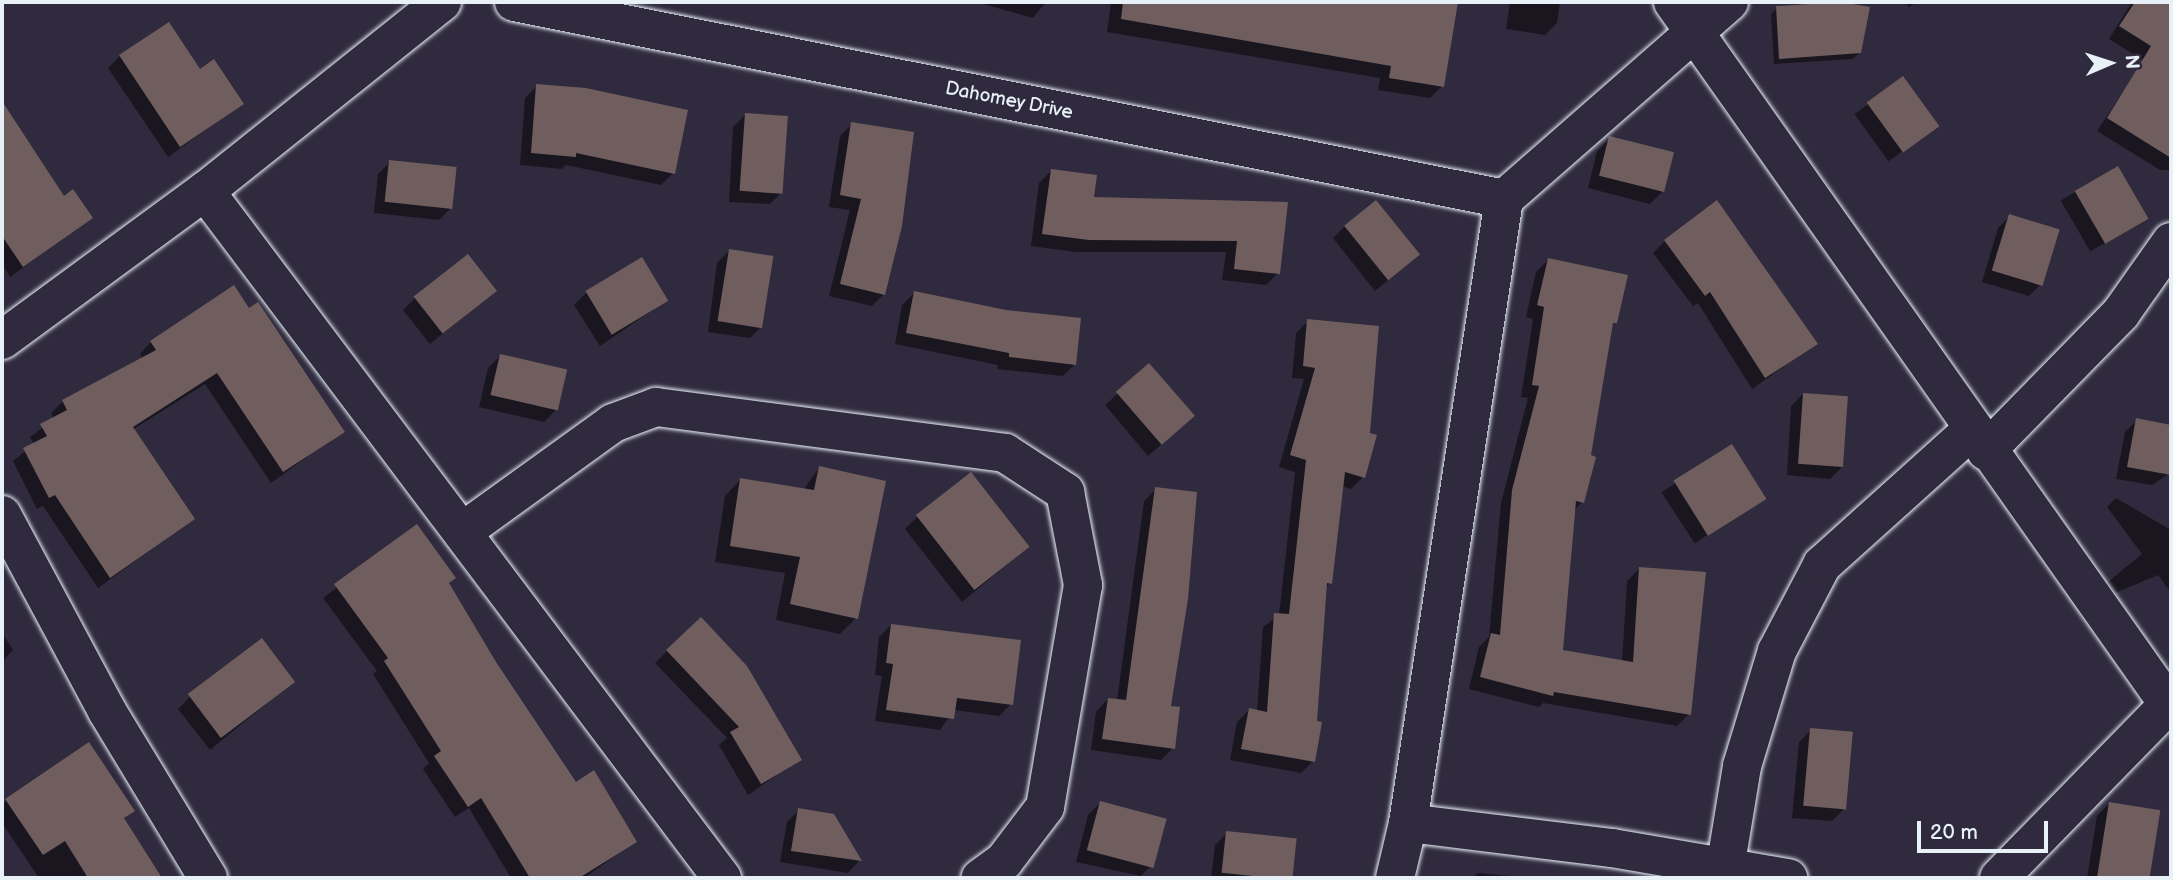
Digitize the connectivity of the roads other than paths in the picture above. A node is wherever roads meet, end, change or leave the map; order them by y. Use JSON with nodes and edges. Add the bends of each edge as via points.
{"nodes":[{"id":1,"x":442,"y":2,"type":"edge"},
{"id":2,"x":514,"y":2,"type":"edge"},
{"id":3,"x":1673,"y":2,"type":"edge"},
{"id":4,"x":1728,"y":2,"type":"edge"},
{"id":5,"x":670,"y":18,"type":"edge"},
{"id":6,"x":1695,"y":34,"type":"junction"},
{"id":7,"x":205,"y":191,"type":"junction"},
{"id":8,"x":1504,"y":199,"type":"junction"},
{"id":9,"x":2171,"y":242,"type":"edge"},
{"id":10,"x":2,"y":340,"type":"edge"},
{"id":11,"x":1979,"y":440,"type":"junction"},
{"id":12,"x":2,"y":515,"type":"edge"},
{"id":13,"x":462,"y":532,"type":"junction"},
{"id":14,"x":2170,"y":706,"type":"edge"},
{"id":15,"x":1408,"y":823,"type":"junction"},
{"id":16,"x":1725,"y":869,"type":"junction"},
{"id":17,"x":208,"y":878,"type":"edge"},
{"id":18,"x":722,"y":878,"type":"edge"},
{"id":19,"x":981,"y":878,"type":"edge"},
{"id":20,"x":1395,"y":878,"type":"edge"},
{"id":21,"x":1788,"y":878,"type":"edge"},
{"id":22,"x":1998,"y":878,"type":"edge"}],
"edges":[{"from":1,"to":7,"type":"street"},
{"from":2,"to":5,"type":"street","name":"Dahomey Drive"},
{"from":3,"to":6,"type":"street"},
{"from":4,"to":6,"type":"street"},
{"from":5,"to":8,"type":"street","name":"Dahomey Drive"},
{"from":6,"to":8,"type":"street"},
{"from":6,"to":11,"type":"street"},
{"from":7,"to":10,"type":"street"},
{"from":7,"to":13,"type":"street"},
{"from":8,"to":15,"type":"street"},
{"from":9,"to":11,"type":"street","via":[[2121,313]]},
{"from":11,"to":14,"type":"street"},
{"from":11,"to":16,"type":"street","via":[[1822,565],[1777,651],[1742,766]]},
{"from":12,"to":17,"type":"street","via":[[107,711]]},
{"from":13,"to":18,"type":"street"},
{"from":13,"to":19,"type":"street","via":[[612,423],[656,407],[1005,453],[1065,492],[1083,585],[1045,807],[1004,861]]},
{"from":14,"to":22,"type":"street"},
{"from":15,"to":16,"type":"street","via":[[1612,848]]},
{"from":15,"to":20,"type":"street"},
{"from":16,"to":21,"type":"street"}]}
